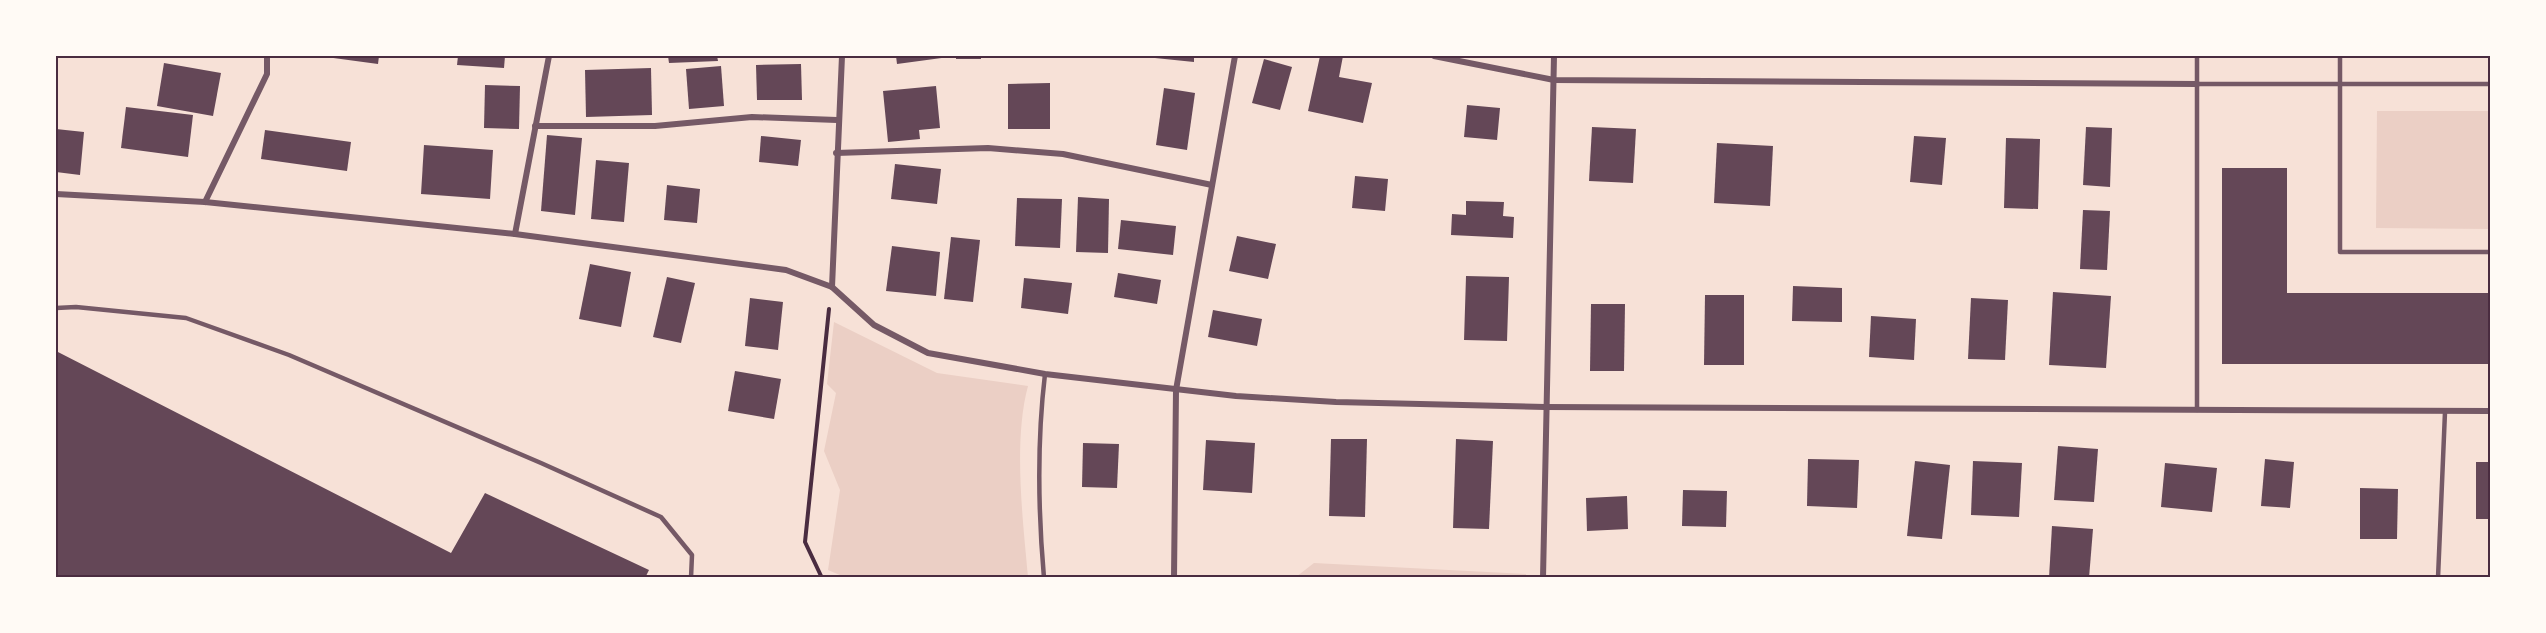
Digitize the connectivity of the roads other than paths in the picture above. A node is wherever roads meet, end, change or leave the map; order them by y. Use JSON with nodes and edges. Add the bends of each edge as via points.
{"nodes":[{"id":1,"x":267,"y":56,"type":"edge"},
{"id":2,"x":549,"y":56,"type":"edge"},
{"id":3,"x":842,"y":56,"type":"edge"},
{"id":4,"x":1235,"y":56,"type":"edge"},
{"id":5,"x":1434,"y":56,"type":"edge"},
{"id":6,"x":1554,"y":56,"type":"edge"},
{"id":7,"x":2197,"y":56,"type":"edge"},
{"id":8,"x":2340,"y":56,"type":"edge"},
{"id":9,"x":1554,"y":80,"type":"junction"},
{"id":10,"x":2197,"y":84,"type":"junction"},
{"id":11,"x":2340,"y":84,"type":"junction"},
{"id":12,"x":2490,"y":84,"type":"edge"},
{"id":13,"x":837,"y":120,"type":"junction"},
{"id":14,"x":535,"y":126,"type":"junction"},
{"id":15,"x":836,"y":153,"type":"junction"},
{"id":16,"x":1212,"y":185,"type":"junction"},
{"id":17,"x":56,"y":194,"type":"edge"},
{"id":18,"x":205,"y":202,"type":"junction"},
{"id":19,"x":515,"y":234,"type":"junction"},
{"id":20,"x":2490,"y":252,"type":"edge"},
{"id":21,"x":832,"y":287,"type":"junction"},
{"id":22,"x":56,"y":308,"type":"edge"},
{"id":23,"x":1045,"y":374,"type":"junction"},
{"id":24,"x":1176,"y":390,"type":"junction"},
{"id":25,"x":1545,"y":407,"type":"junction"},
{"id":26,"x":2197,"y":410,"type":"junction"},
{"id":27,"x":2490,"y":411,"type":"edge"},
{"id":28,"x":2445,"y":412,"type":"junction"},
{"id":29,"x":691,"y":578,"type":"edge"},
{"id":30,"x":1044,"y":578,"type":"edge"},
{"id":31,"x":1174,"y":578,"type":"edge"},
{"id":32,"x":1543,"y":578,"type":"edge"},
{"id":33,"x":2438,"y":578,"type":"edge"}],
"edges":[{"from":1,"to":18,"type":"street","via":[[267,74]]},
{"from":2,"to":14,"type":"street"},
{"from":3,"to":13,"type":"street"},
{"from":4,"to":16,"type":"street"},
{"from":5,"to":9,"type":"street"},
{"from":6,"to":9,"type":"street"},
{"from":7,"to":10,"type":"lane"},
{"from":8,"to":11,"type":"lane"},
{"from":9,"to":10,"type":"street"},
{"from":9,"to":25,"type":"street"},
{"from":10,"to":11,"type":"lane"},
{"from":10,"to":26,"type":"lane"},
{"from":11,"to":12,"type":"lane"},
{"from":11,"to":20,"type":"lane","via":[[2340,252]]},
{"from":13,"to":14,"type":"street","via":[[752,117],[656,126]]},
{"from":13,"to":15,"type":"street"},
{"from":14,"to":19,"type":"street"},
{"from":15,"to":16,"type":"street","via":[[988,148],[1063,154]]},
{"from":15,"to":21,"type":"street"},
{"from":16,"to":24,"type":"street"},
{"from":17,"to":18,"type":"street"},
{"from":18,"to":19,"type":"street"},
{"from":19,"to":21,"type":"street","via":[[786,270]]},
{"from":21,"to":23,"type":"street","via":[[874,325],[928,353]]},
{"from":22,"to":29,"type":"lane","via":[[186,318],[289,355],[661,518],[692,555]]},
{"from":23,"to":24,"type":"street"},
{"from":23,"to":30,"type":"lane","via":[[1040,414],[1039,499]]},
{"from":24,"to":25,"type":"street","via":[[1336,402]]},
{"from":24,"to":31,"type":"street"},
{"from":25,"to":26,"type":"street"},
{"from":25,"to":32,"type":"street"},
{"from":26,"to":28,"type":"street"},
{"from":27,"to":28,"type":"street"},
{"from":28,"to":33,"type":"lane"}]}
